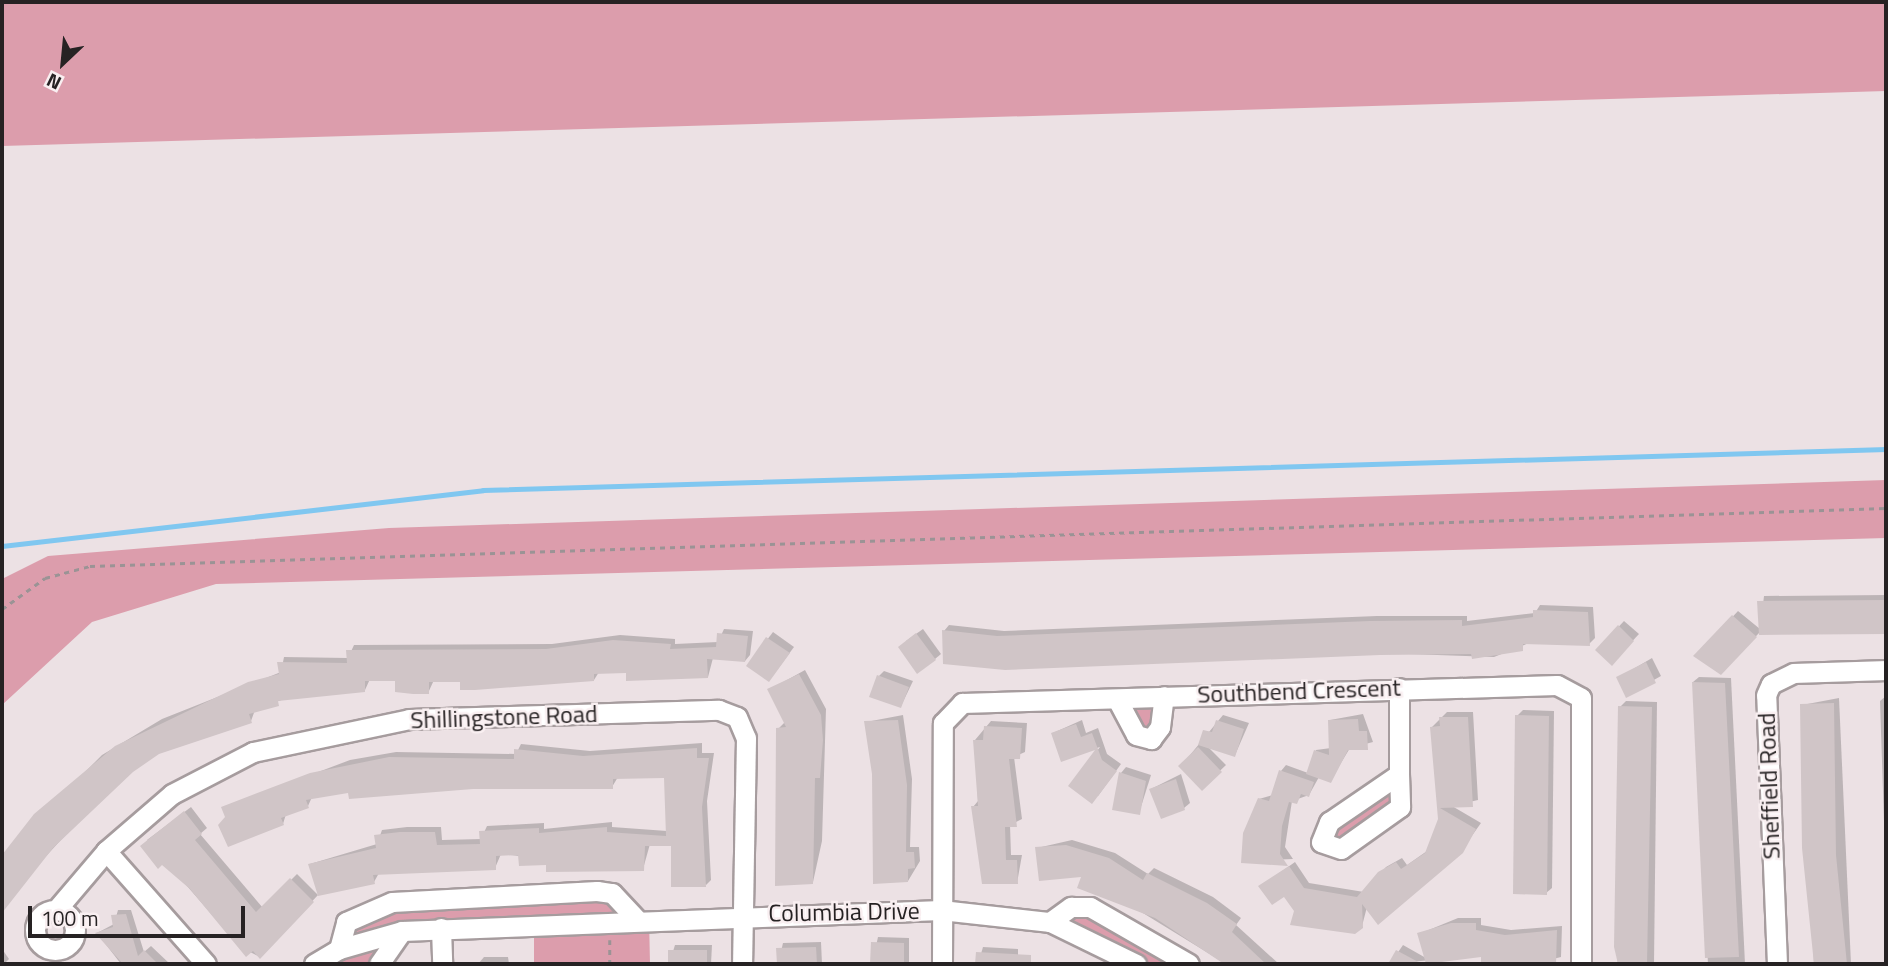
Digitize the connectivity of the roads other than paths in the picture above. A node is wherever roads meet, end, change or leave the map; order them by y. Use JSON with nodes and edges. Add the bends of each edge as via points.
{"nodes":[{"id":1,"x":1886,"y":670,"type":"edge"},
{"id":2,"x":1399,"y":688,"type":"junction"},
{"id":3,"x":1164,"y":696,"type":"junction"},
{"id":4,"x":1118,"y":701,"type":"junction"},
{"id":5,"x":1399,"y":774,"type":"dead end"},
{"id":6,"x":106,"y":851,"type":"junction"},
{"id":7,"x":56,"y":910,"type":"dead end"},
{"id":8,"x":941,"y":910,"type":"junction"},
{"id":9,"x":741,"y":915,"type":"junction"},
{"id":10,"x":636,"y":919,"type":"junction"},
{"id":11,"x":1050,"y":922,"type":"junction"},
{"id":12,"x":442,"y":928,"type":"junction"},
{"id":13,"x":402,"y":931,"type":"junction"},
{"id":14,"x":339,"y":949,"type":"junction"},
{"id":15,"x":206,"y":964,"type":"edge"},
{"id":16,"x":314,"y":964,"type":"edge"},
{"id":17,"x":379,"y":964,"type":"edge"},
{"id":18,"x":442,"y":964,"type":"edge"},
{"id":19,"x":742,"y":964,"type":"edge"},
{"id":20,"x":942,"y":964,"type":"edge"},
{"id":21,"x":1136,"y":964,"type":"edge"},
{"id":22,"x":1189,"y":964,"type":"edge"},
{"id":23,"x":1581,"y":964,"type":"edge"},
{"id":24,"x":1777,"y":964,"type":"edge"}],
"edges":[{"from":1,"to":24,"type":"street","name":"Sheffield Road","via":[[1794,673],[1771,684],[1766,695]]},
{"from":2,"to":3,"type":"street","name":"Southbend Crescent"},
{"from":2,"to":5,"type":"street"},
{"from":2,"to":23,"type":"street","name":"Southbend Crescent","via":[[1557,685],[1581,698]]},
{"from":3,"to":4,"type":"street","name":"Southbend Crescent"},
{"from":3,"to":4,"type":"street","via":[[1160,727],[1151,738],[1136,735]]},
{"from":4,"to":8,"type":"street","name":"Southbend Crescent","via":[[962,703],[950,712],[943,723]]},
{"from":6,"to":7,"type":"street","name":"Shillingstone Road"},
{"from":6,"to":9,"type":"street","name":"Shillingstone Road","via":[[172,794],[218,770],[253,752],[340,729],[409,719],[719,710],[737,717],[746,738]]},
{"from":6,"to":15,"type":"street"},
{"from":8,"to":9,"type":"street","name":"Columbia Drive"},
{"from":8,"to":11,"type":"street","name":"Columbia Drive"},
{"from":8,"to":20,"type":"street","name":"Southbend Crescent"},
{"from":9,"to":10,"type":"street","name":"Columbia Drive"},
{"from":9,"to":19,"type":"street","name":"Shillingstone Road"},
{"from":10,"to":12,"type":"street","name":"Columbia Drive"},
{"from":10,"to":14,"type":"street","via":[[612,892],[460,895],[392,902],[363,913],[346,922]]},
{"from":11,"to":21,"type":"street","name":"Columbia Drive"},
{"from":11,"to":22,"type":"street","via":[[1071,908],[1090,907]]},
{"from":12,"to":13,"type":"street","name":"Columbia Drive"},
{"from":12,"to":18,"type":"street"},
{"from":13,"to":14,"type":"street","name":"Columbia Drive"},
{"from":13,"to":17,"type":"street"},
{"from":14,"to":16,"type":"street","name":"Columbia Drive"}]}
